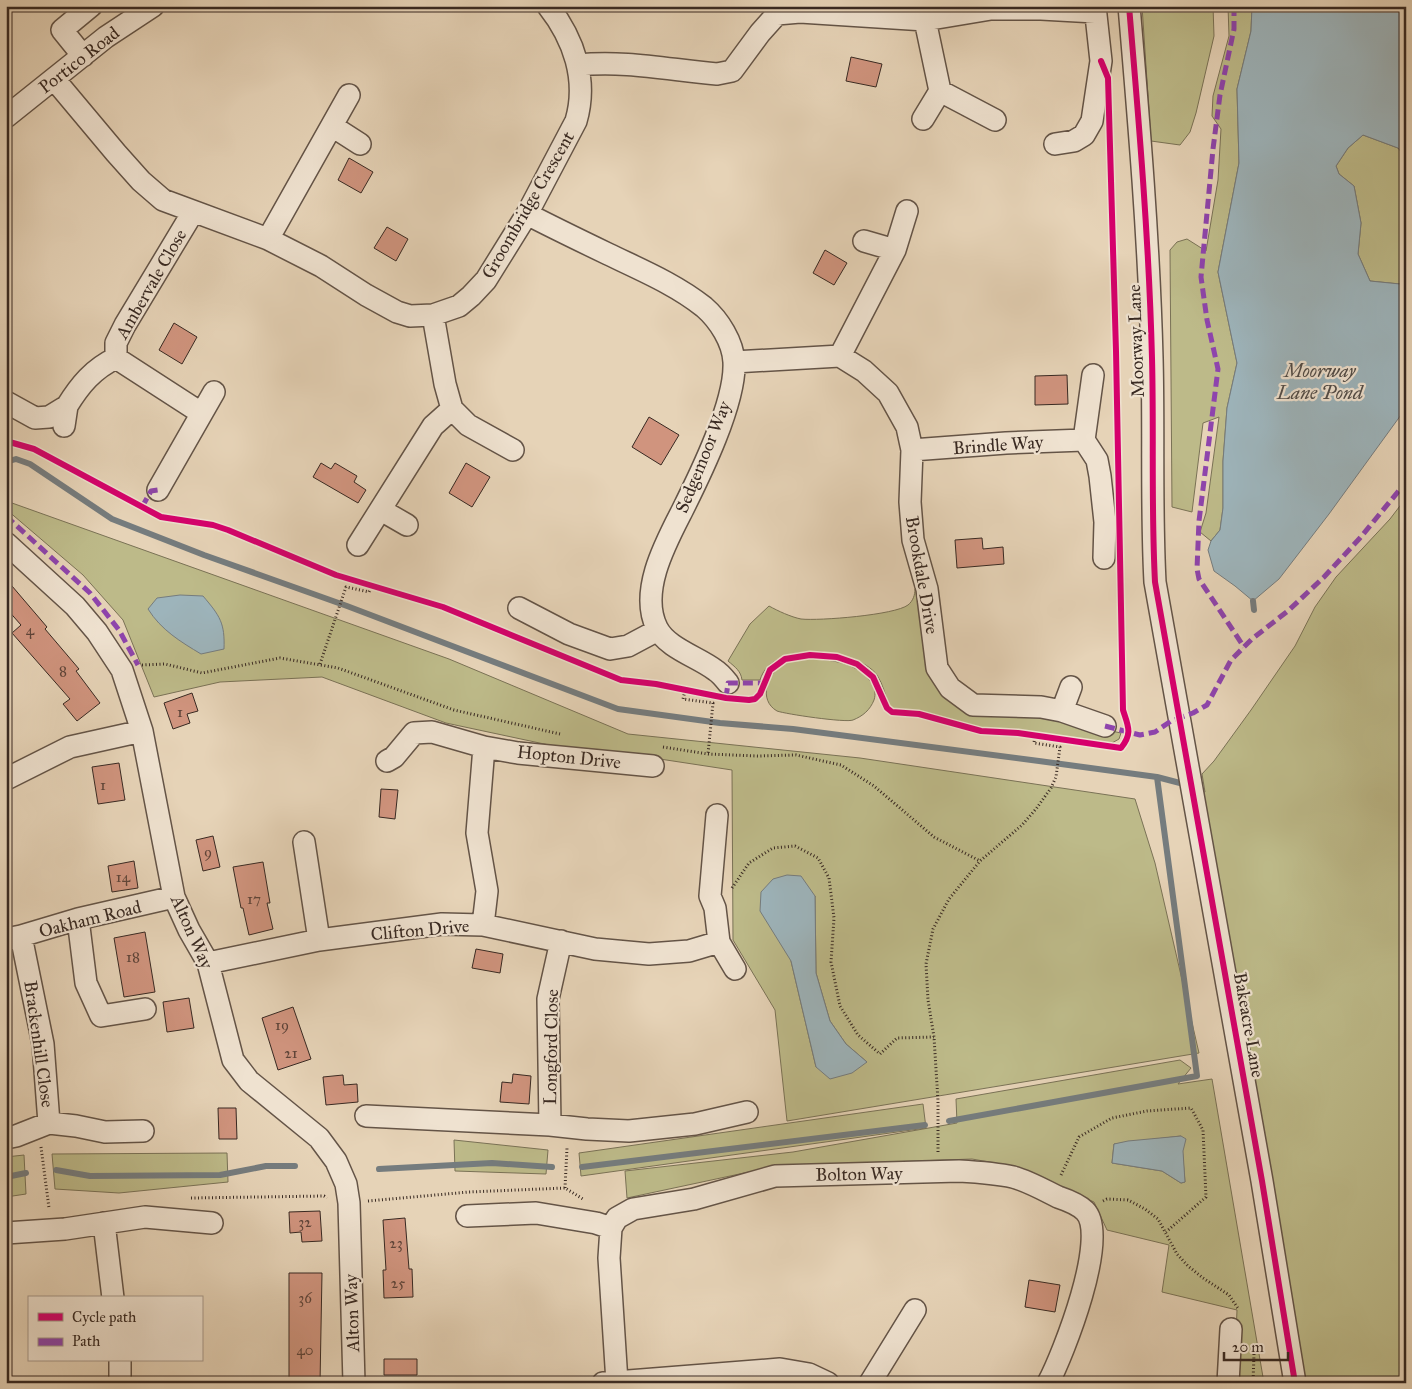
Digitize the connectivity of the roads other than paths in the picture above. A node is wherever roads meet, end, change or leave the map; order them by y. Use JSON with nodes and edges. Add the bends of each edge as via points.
{"nodes":[{"id":1,"x":91,"y":6,"type":"edge"},
{"id":2,"x":153,"y":6,"type":"edge"},
{"id":3,"x":548,"y":6,"type":"edge"},
{"id":4,"x":1130,"y":6,"type":"edge"},
{"id":5,"x":1095,"y":9,"type":"edge"},
{"id":6,"x":926,"y":20,"type":"junction"},
{"id":7,"x":83,"y":56,"type":"junction"},
{"id":8,"x":578,"y":65,"type":"junction"},
{"id":9,"x":54,"y":79,"type":"junction"},
{"id":10,"x":940,"y":91,"type":"junction"},
{"id":11,"x":349,"y":95,"type":"dead end"},
{"id":12,"x":6,"y":117,"type":"edge"},
{"id":13,"x":923,"y":119,"type":"dead end"},
{"id":14,"x":995,"y":120,"type":"dead end"},
{"id":15,"x":332,"y":126,"type":"junction"},
{"id":16,"x":360,"y":144,"type":"dead end"},
{"id":17,"x":1055,"y":144,"type":"dead end"},
{"id":18,"x":907,"y":211,"type":"dead end"},
{"id":19,"x":193,"y":212,"type":"junction"},
{"id":20,"x":527,"y":214,"type":"junction"},
{"id":21,"x":268,"y":239,"type":"junction"},
{"id":22,"x":864,"y":242,"type":"dead end"},
{"id":23,"x":895,"y":250,"type":"junction"},
{"id":24,"x":433,"y":315,"type":"junction"},
{"id":25,"x":840,"y":356,"type":"junction"},
{"id":26,"x":116,"y":358,"type":"junction"},
{"id":27,"x":734,"y":362,"type":"junction"},
{"id":28,"x":1092,"y":375,"type":"dead end"},
{"id":29,"x":214,"y":392,"type":"dead end"},
{"id":30,"x":6,"y":402,"type":"edge"},
{"id":31,"x":452,"y":409,"type":"junction"},
{"id":32,"x":201,"y":413,"type":"junction"},
{"id":33,"x":1084,"y":440,"type":"junction"},
{"id":34,"x":514,"y":450,"type":"dead end"},
{"id":35,"x":912,"y":450,"type":"junction"},
{"id":36,"x":158,"y":490,"type":"dead end"},
{"id":37,"x":381,"y":510,"type":"junction"},
{"id":38,"x":407,"y":525,"type":"dead end"},
{"id":39,"x":6,"y":543,"type":"edge"},
{"id":40,"x":358,"y":545,"type":"dead end"},
{"id":41,"x":1104,"y":558,"type":"dead end"},
{"id":42,"x":520,"y":608,"type":"dead end"},
{"id":43,"x":658,"y":630,"type":"junction"},
{"id":44,"x":1172,"y":673,"type":"joint"},
{"id":45,"x":728,"y":682,"type":"dead end"},
{"id":46,"x":1071,"y":687,"type":"dead end"},
{"id":47,"x":1062,"y":711,"type":"junction"},
{"id":48,"x":1105,"y":726,"type":"dead end"},
{"id":49,"x":142,"y":731,"type":"junction"},
{"id":50,"x":484,"y":747,"type":"junction"},
{"id":51,"x":654,"y":756,"type":"road end"},
{"id":52,"x":387,"y":761,"type":"dead end"},
{"id":53,"x":6,"y":779,"type":"edge"},
{"id":54,"x":717,"y":815,"type":"dead end"},
{"id":55,"x":304,"y":842,"type":"dead end"},
{"id":56,"x":174,"y":897,"type":"junction"},
{"id":57,"x":78,"y":919,"type":"junction"},
{"id":58,"x":483,"y":925,"type":"junction"},
{"id":59,"x":14,"y":937,"type":"edge"},
{"id":60,"x":319,"y":940,"type":"junction"},
{"id":61,"x":561,"y":941,"type":"junction"},
{"id":62,"x":719,"y":942,"type":"junction"},
{"id":63,"x":208,"y":963,"type":"junction"},
{"id":64,"x":735,"y":969,"type":"dead end"},
{"id":65,"x":145,"y":1009,"type":"dead end"},
{"id":66,"x":747,"y":1112,"type":"dead end"},
{"id":67,"x":366,"y":1116,"type":"dead end"},
{"id":68,"x":44,"y":1125,"type":"junction"},
{"id":69,"x":568,"y":1127,"type":"junction"},
{"id":70,"x":143,"y":1131,"type":"dead end"},
{"id":71,"x":11,"y":1137,"type":"edge"},
{"id":72,"x":467,"y":1216,"type":"dead end"},
{"id":73,"x":104,"y":1223,"type":"junction"},
{"id":74,"x":212,"y":1223,"type":"dead end"},
{"id":75,"x":611,"y":1228,"type":"junction"},
{"id":76,"x":6,"y":1233,"type":"edge"},
{"id":77,"x":113,"y":1296,"type":"edge"},
{"id":78,"x":915,"y":1310,"type":"dead end"},
{"id":79,"x":1235,"y":1320,"type":"road end"},
{"id":80,"x":120,"y":1362,"type":"edge"},
{"id":81,"x":727,"y":1378,"type":"edge"},
{"id":82,"x":610,"y":1382,"type":"edge"},
{"id":83,"x":120,"y":1383,"type":"edge"},
{"id":84,"x":354,"y":1383,"type":"edge"},
{"id":85,"x":828,"y":1383,"type":"edge"},
{"id":86,"x":870,"y":1383,"type":"edge"},
{"id":87,"x":1048,"y":1383,"type":"edge"},
{"id":88,"x":1228,"y":1383,"type":"edge"},
{"id":89,"x":1295,"y":1383,"type":"edge"}],
"edges":[{"from":1,"to":7,"type":"street","via":[[62,30]]},
{"from":2,"to":7,"type":"street","name":"Portico Road"},
{"from":3,"to":8,"type":"street","name":"Groombridge Crescent","via":[[560,21]]},
{"from":4,"to":44,"type":"street","name":"Moorway Lane","via":[[1152,357],[1154,582]]},
{"from":5,"to":6,"type":"street","via":[[991,9]]},
{"from":5,"to":17,"type":"street","via":[[1101,62],[1092,121],[1084,135],[1074,141]]},
{"from":6,"to":8,"type":"street","via":[[800,12],[777,14],[732,71],[717,74],[624,63]]},
{"from":6,"to":10,"type":"street"},
{"from":7,"to":9,"type":"street","name":"Portico Road"},
{"from":8,"to":20,"type":"street","name":"Groombridge Crescent","via":[[582,91],[576,121]]},
{"from":9,"to":12,"type":"street","name":"Portico Road"},
{"from":9,"to":19,"type":"street","name":"Groombridge Crescent","via":[[141,180],[163,200]]},
{"from":10,"to":13,"type":"street"},
{"from":10,"to":14,"type":"street"},
{"from":11,"to":15,"type":"street"},
{"from":15,"to":16,"type":"street"},
{"from":15,"to":21,"type":"street"},
{"from":18,"to":23,"type":"street"},
{"from":19,"to":21,"type":"street","name":"Groombridge Crescent"},
{"from":19,"to":26,"type":"street","name":"Ambervale Close","via":[[125,325],[116,343]]},
{"from":20,"to":24,"type":"street","name":"Groombridge Crescent","via":[[486,280],[458,306]]},
{"from":20,"to":27,"type":"street","name":"Sedgemoor Way","via":[[665,281],[705,308],[726,333]]},
{"from":21,"to":24,"type":"street","name":"Groombridge Crescent","via":[[321,266],[397,312],[410,316]]},
{"from":22,"to":23,"type":"street"},
{"from":23,"to":25,"type":"street"},
{"from":24,"to":31,"type":"street"},
{"from":25,"to":27,"type":"street"},
{"from":25,"to":35,"type":"street","name":"Brookdale Drive","via":[[864,370],[888,393],[907,427]]},
{"from":26,"to":30,"type":"street","name":"Ambervale Close","via":[[103,364],[80,385],[66,416],[35,418]]},
{"from":26,"to":32,"type":"street","name":"Ambervale Close"},
{"from":27,"to":43,"type":"street","name":"Sedgemoor Way","via":[[730,392],[716,435],[663,549],[655,575],[650,609]]},
{"from":28,"to":33,"type":"street"},
{"from":29,"to":32,"type":"street"},
{"from":31,"to":34,"type":"street","via":[[468,424]]},
{"from":31,"to":37,"type":"street","via":[[433,426]]},
{"from":32,"to":36,"type":"street"},
{"from":33,"to":35,"type":"street","name":"Brindle Way"},
{"from":33,"to":41,"type":"street","via":[[1097,460],[1105,522]]},
{"from":35,"to":47,"type":"street","name":"Brookdale Drive","via":[[910,502],[913,540],[927,589],[937,668],[950,688],[973,705],[1041,707]]},
{"from":37,"to":38,"type":"street"},
{"from":37,"to":40,"type":"street"},
{"from":39,"to":49,"type":"street","name":"Alton Way","via":[[75,606],[97,632],[122,670]]},
{"from":42,"to":43,"type":"street","via":[[569,634],[610,649],[628,646]]},
{"from":43,"to":45,"type":"street","name":"Sedgemoor Way","via":[[672,644],[714,669]]},
{"from":44,"to":89,"type":"street","name":"Bakeacre Lane"},
{"from":46,"to":47,"type":"street"},
{"from":47,"to":48,"type":"street","name":"Brookdale Drive"},
{"from":49,"to":53,"type":"street","via":[[70,747]]},
{"from":49,"to":56,"type":"street","name":"Alton Way"},
{"from":50,"to":51,"type":"street","name":"Hopton Drive","via":[[518,752]]},
{"from":50,"to":52,"type":"street","name":"Hopton Drive","via":[[432,732],[414,733],[394,758]]},
{"from":50,"to":58,"type":"street","via":[[477,832],[487,891]]},
{"from":54,"to":62,"type":"street","via":[[710,896],[715,908]]},
{"from":55,"to":60,"type":"street"},
{"from":56,"to":57,"type":"street","name":"Oakham Road"},
{"from":56,"to":63,"type":"street","name":"Alton Way"},
{"from":57,"to":59,"type":"street","name":"Oakham Road"},
{"from":57,"to":65,"type":"street","via":[[86,983],[101,1016]]},
{"from":58,"to":60,"type":"street","name":"Clifton Drive","via":[[442,924]]},
{"from":58,"to":61,"type":"street","name":"Clifton Drive"},
{"from":59,"to":68,"type":"street","name":"Brackenhill Close","via":[[26,957],[43,1044]]},
{"from":60,"to":63,"type":"street","name":"Clifton Drive"},
{"from":61,"to":62,"type":"street","name":"Clifton Drive","via":[[595,949],[649,954],[688,951]]},
{"from":61,"to":69,"type":"street","name":"Longford Close","via":[[548,999]]},
{"from":62,"to":64,"type":"street"},
{"from":63,"to":84,"type":"street","name":"Alton Way","via":[[233,1060],[249,1081],[319,1138],[336,1161],[346,1184]]},
{"from":66,"to":69,"type":"street","name":"Longford Close","via":[[686,1125],[629,1131]]},
{"from":67,"to":69,"type":"street","name":"Longford Close"},
{"from":68,"to":70,"type":"street","via":[[76,1126],[104,1132]]},
{"from":68,"to":71,"type":"street"},
{"from":72,"to":75,"type":"street","via":[[536,1214]]},
{"from":73,"to":74,"type":"street","via":[[145,1217]]},
{"from":73,"to":76,"type":"street"},
{"from":73,"to":77,"type":"street"},
{"from":75,"to":82,"type":"street"},
{"from":75,"to":87,"type":"street","name":"Bolton Way","via":[[617,1218],[633,1210],[694,1199],[775,1176],[959,1171],[1013,1177],[1070,1202],[1086,1212],[1091,1223],[1093,1244],[1082,1295]]},
{"from":78,"to":86,"type":"street"},
{"from":79,"to":88,"type":"street"},
{"from":80,"to":83,"type":"street"},
{"from":81,"to":82,"type":"street"},
{"from":81,"to":85,"type":"street","via":[[780,1369],[809,1374]]}]}
